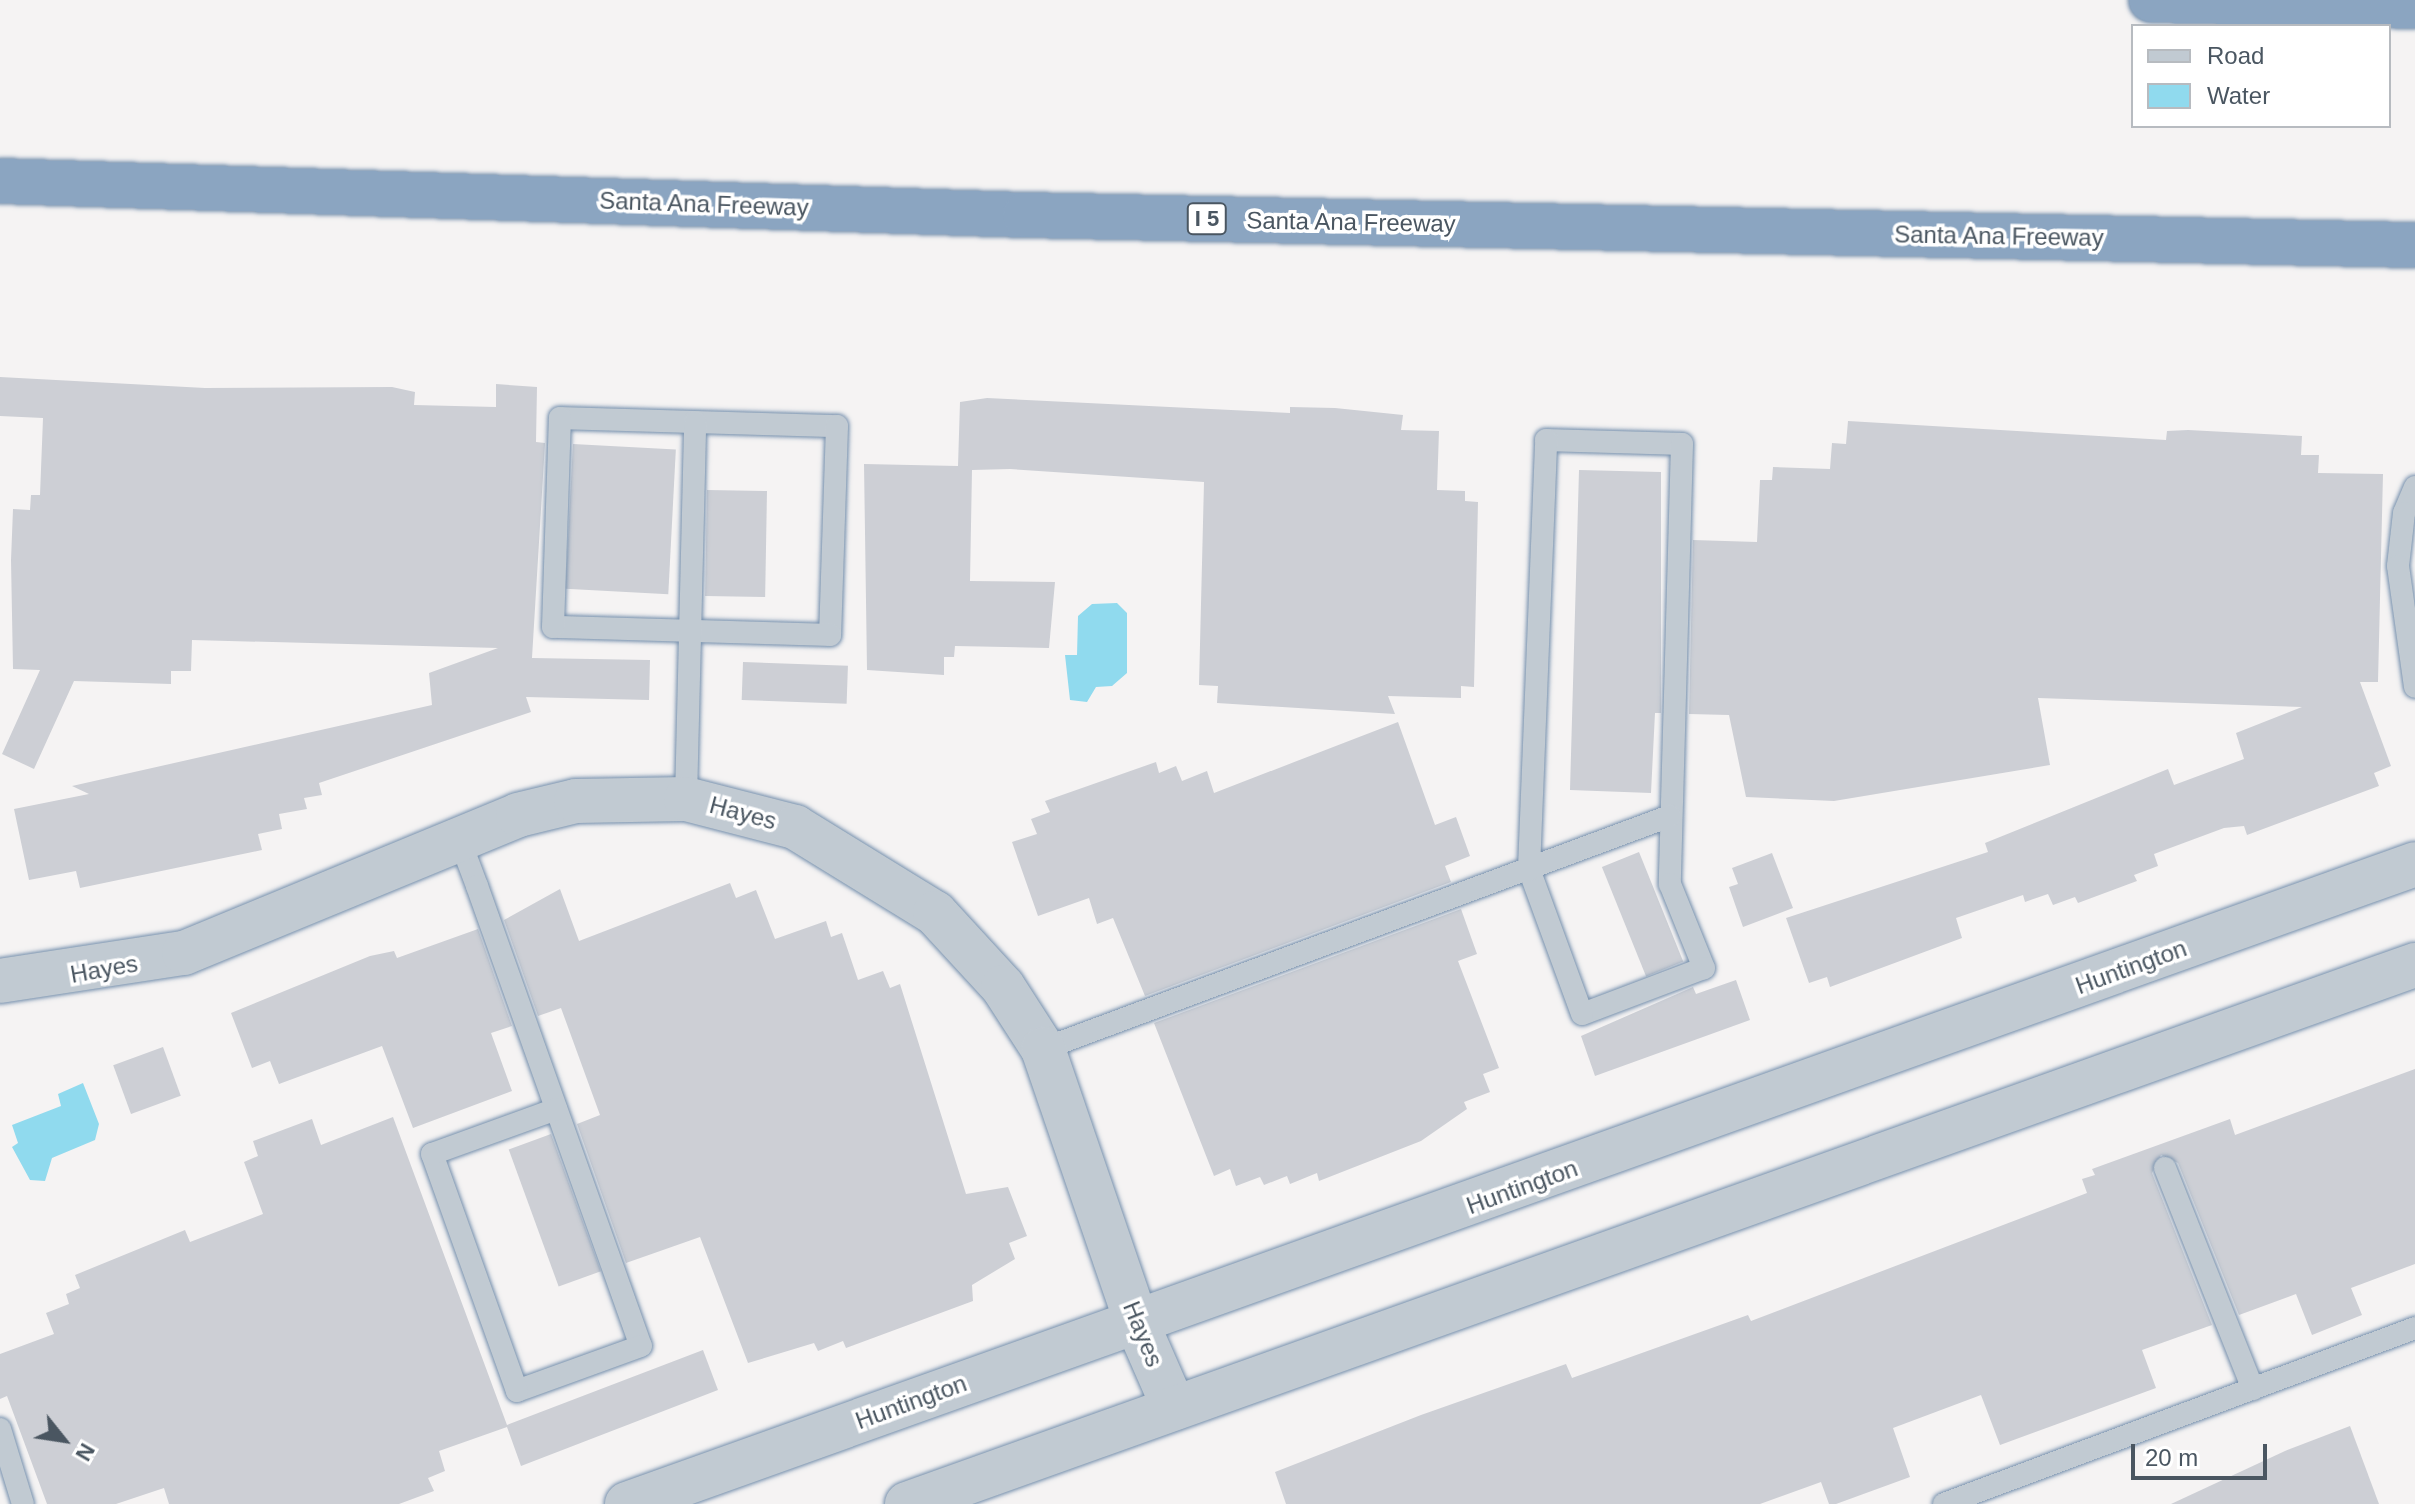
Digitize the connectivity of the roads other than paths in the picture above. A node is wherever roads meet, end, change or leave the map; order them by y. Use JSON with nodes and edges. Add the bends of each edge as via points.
{"nodes":[{"id":1,"x":2151,"y":0,"type":"edge"},
{"id":2,"x":2415,"y":6,"type":"edge"},
{"id":3,"x":0,"y":181,"type":"edge"},
{"id":4,"x":2415,"y":245,"type":"edge"},
{"id":5,"x":695,"y":422,"type":"junction"},
{"id":6,"x":2415,"y":487,"type":"edge"},
{"id":7,"x":689,"y":632,"type":"junction"},
{"id":8,"x":2415,"y":687,"type":"edge"},
{"id":9,"x":686,"y":799,"type":"junction"},
{"id":10,"x":1670,"y":816,"type":"junction"},
{"id":11,"x":459,"y":838,"type":"junction"},
{"id":12,"x":2415,"y":864,"type":"edge"},
{"id":13,"x":1529,"y":869,"type":"junction"},
{"id":14,"x":2415,"y":965,"type":"edge"},
{"id":15,"x":0,"y":981,"type":"edge"},
{"id":16,"x":1043,"y":1049,"type":"junction"},
{"id":17,"x":556,"y":1109,"type":"junction"},
{"id":18,"x":2165,"y":1168,"type":"dead end"},
{"id":19,"x":1136,"y":1321,"type":"junction"},
{"id":20,"x":2415,"y":1328,"type":"edge"},
{"id":21,"x":2253,"y":1389,"type":"junction"},
{"id":22,"x":1174,"y":1408,"type":"junction"},
{"id":23,"x":0,"y":1429,"type":"edge"},
{"id":24,"x":1972,"y":1499,"type":"edge"},
{"id":25,"x":23,"y":1504,"type":"edge"},
{"id":26,"x":627,"y":1504,"type":"edge"},
{"id":27,"x":907,"y":1504,"type":"edge"},
{"id":28,"x":1944,"y":1504,"type":"edge"}],
"edges":[{"from":1,"to":2,"type":"highway"},
{"from":3,"to":4,"type":"highway","name":"Santa Ana Freeway","number":"I 5","via":[[1025,215]]},
{"from":5,"to":7,"type":"lane"},
{"from":5,"to":7,"type":"lane","via":[[560,418],[553,627]]},
{"from":5,"to":7,"type":"lane","via":[[837,426],[830,635]]},
{"from":6,"to":8,"type":"lane","via":[[2404,513],[2398,566]]},
{"from":7,"to":9,"type":"lane"},
{"from":9,"to":11,"type":"street","name":"Hayes","via":[[576,801]]},
{"from":9,"to":16,"type":"street","name":"Hayes","via":[[795,827],[891,880],[972,948]]},
{"from":10,"to":13,"type":"lane"},
{"from":10,"to":13,"type":"lane","via":[[1670,884],[1704,968],[1582,1014]]},
{"from":10,"to":13,"type":"lane","via":[[1682,444],[1546,440]]},
{"from":11,"to":15,"type":"street","name":"Hayes","via":[[184,953]]},
{"from":11,"to":17,"type":"lane"},
{"from":12,"to":19,"type":"street","name":"Huntington"},
{"from":13,"to":16,"type":"lane"},
{"from":14,"to":22,"type":"street"},
{"from":16,"to":19,"type":"street","name":"Hayes"},
{"from":17,"to":17,"type":"lane","via":[[641,1346],[517,1391],[432,1154]]},
{"from":18,"to":21,"type":"lane"},
{"from":19,"to":22,"type":"street","name":"Hayes"},
{"from":19,"to":26,"type":"street","name":"Huntington"},
{"from":20,"to":21,"type":"lane"},
{"from":21,"to":24,"type":"lane"},
{"from":22,"to":27,"type":"street"},
{"from":23,"to":25,"type":"lane"},
{"from":24,"to":28,"type":"lane"}]}
